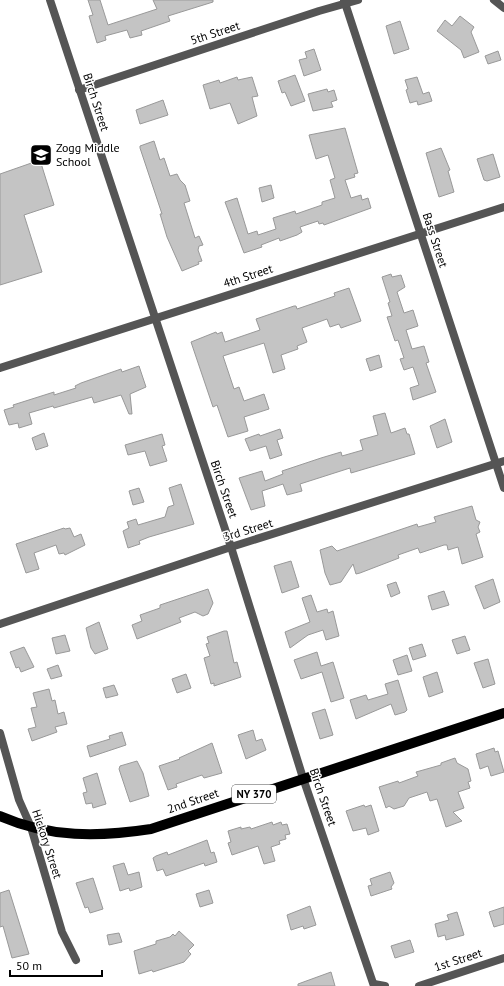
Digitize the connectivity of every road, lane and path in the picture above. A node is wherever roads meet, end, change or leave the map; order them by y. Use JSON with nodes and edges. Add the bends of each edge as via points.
{"nodes":[{"id":1,"x":50,"y":0,"type":"edge"},
{"id":2,"x":358,"y":0,"type":"edge"},
{"id":3,"x":494,"y":0,"type":"edge"},
{"id":4,"x":345,"y":2,"type":"edge"},
{"id":5,"x":504,"y":8,"type":"edge"},
{"id":6,"x":79,"y":90,"type":"junction"},
{"id":7,"x":504,"y":207,"type":"edge"},
{"id":8,"x":421,"y":234,"type":"junction"},
{"id":9,"x":154,"y":319,"type":"junction"},
{"id":10,"x":0,"y":368,"type":"edge"},
{"id":11,"x":500,"y":462,"type":"edge"},
{"id":12,"x":504,"y":488,"type":"edge"},
{"id":13,"x":231,"y":547,"type":"junction"},
{"id":14,"x":0,"y":624,"type":"edge"},
{"id":15,"x":504,"y":713,"type":"edge"},
{"id":16,"x":0,"y":733,"type":"edge"},
{"id":17,"x":303,"y":778,"type":"junction"},
{"id":18,"x":0,"y":816,"type":"edge"},
{"id":19,"x":31,"y":827,"type":"junction"},
{"id":20,"x":504,"y":958,"type":"edge"},
{"id":21,"x":76,"y":960,"type":"dead end"},
{"id":22,"x":374,"y":985,"type":"edge"},
{"id":23,"x":385,"y":986,"type":"edge"},
{"id":24,"x":419,"y":986,"type":"edge"}],
"edges":[{"from":1,"to":6,"type":"street","name":"Birch Street"},
{"from":2,"to":4,"type":"street","name":"5th Street"},
{"from":3,"to":5,"type":"street"},
{"from":4,"to":6,"type":"street","name":"5th Street"},
{"from":4,"to":8,"type":"street","name":"Bass Street"},
{"from":6,"to":9,"type":"street","name":"Birch Street"},
{"from":7,"to":8,"type":"street","name":"4th Street"},
{"from":8,"to":9,"type":"street","name":"4th Street"},
{"from":8,"to":11,"type":"street","name":"Bass Street"},
{"from":9,"to":10,"type":"street","name":"4th Street"},
{"from":9,"to":13,"type":"street","name":"Birch Street"},
{"from":11,"to":12,"type":"street","name":"Bass Street"},
{"from":11,"to":13,"type":"street","name":"3rd Street"},
{"from":13,"to":14,"type":"street","name":"3rd Street"},
{"from":13,"to":17,"type":"street","name":"Birch Street"},
{"from":15,"to":17,"type":"main road","name":"2nd Street","number":"NY 370"},
{"from":16,"to":19,"type":"street","name":"Hickory Street","via":[[19,800]]},
{"from":17,"to":19,"type":"main road","name":"2nd Street","number":"NY 370","via":[[151,829],[114,835],[72,835]]},
{"from":17,"to":22,"type":"street","name":"Birch Street"},
{"from":18,"to":19,"type":"main road","name":"2nd Street","number":"NY 370"},
{"from":19,"to":21,"type":"street","name":"Hickory Street","via":[[62,932]]},
{"from":20,"to":24,"type":"street","name":"1st Street"},
{"from":22,"to":23,"type":"street"}]}
